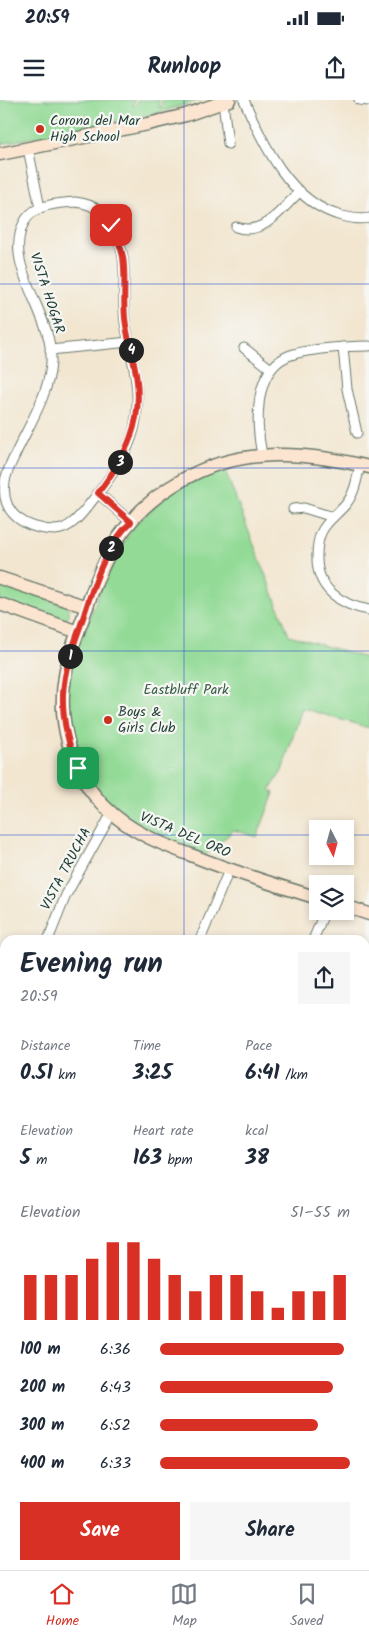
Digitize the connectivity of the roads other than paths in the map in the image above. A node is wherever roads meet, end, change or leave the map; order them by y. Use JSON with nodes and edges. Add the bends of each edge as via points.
{"nodes":[{"id":1,"x":244,"y":100,"type":"edge"},
{"id":2,"x":359,"y":100,"type":"edge"},
{"id":3,"x":226,"y":101,"type":"edge"},
{"id":4,"x":369,"y":102,"type":"edge"},
{"id":5,"x":228,"y":144,"type":"dead end"},
{"id":6,"x":28,"y":148,"type":"junction"},
{"id":7,"x":0,"y":154,"type":"edge"},
{"id":8,"x":300,"y":191,"type":"junction"},
{"id":9,"x":40,"y":208,"type":"junction"},
{"id":10,"x":369,"y":218,"type":"edge"},
{"id":11,"x":236,"y":227,"type":"dead end"},
{"id":12,"x":129,"y":342,"type":"junction"},
{"id":13,"x":369,"y":346,"type":"edge"},
{"id":14,"x":342,"y":347,"type":"junction"},
{"id":15,"x":244,"y":348,"type":"dead end"},
{"id":16,"x":50,"y":350,"type":"junction"},
{"id":17,"x":271,"y":369,"type":"junction"},
{"id":18,"x":357,"y":433,"type":"dead end"},
{"id":19,"x":262,"y":455,"type":"junction"},
{"id":20,"x":365,"y":466,"type":"edge"},
{"id":21,"x":98,"y":493,"type":"junction"},
{"id":22,"x":293,"y":510,"type":"dead end"},
{"id":23,"x":333,"y":517,"type":"junction"},
{"id":24,"x":131,"y":522,"type":"junction"},
{"id":25,"x":0,"y":578,"type":"edge"},
{"id":26,"x":0,"y":604,"type":"edge"},
{"id":27,"x":86,"y":607,"type":"junction"},
{"id":28,"x":369,"y":610,"type":"edge"},
{"id":29,"x":78,"y":632,"type":"junction"},
{"id":30,"x":112,"y":813,"type":"junction"},
{"id":31,"x":229,"y":870,"type":"junction"},
{"id":32,"x":309,"y":895,"type":"edge"},
{"id":33,"x":354,"y":909,"type":"edge"},
{"id":34,"x":369,"y":914,"type":"edge"},
{"id":35,"x":321,"y":920,"type":"edge"},
{"id":36,"x":50,"y":935,"type":"edge"},
{"id":37,"x":202,"y":935,"type":"edge"},
{"id":38,"x":315,"y":935,"type":"edge"}],
"edges":[{"from":1,"to":8,"type":"street","via":[[274,160]]},
{"from":2,"to":4,"type":"street"},
{"from":3,"to":5,"type":"street"},
{"from":3,"to":6,"type":"street","via":[[186,115]]},
{"from":6,"to":7,"type":"street"},
{"from":6,"to":9,"type":"street"},
{"from":8,"to":10,"type":"street","via":[[315,205],[332,213]]},
{"from":8,"to":11,"type":"street","via":[[260,227],[246,230]]},
{"from":9,"to":12,"type":"street","via":[[86,203],[107,218],[123,258]]},
{"from":9,"to":16,"type":"street","name":"VISTA HOGAR","via":[[26,218],[18,248]]},
{"from":12,"to":16,"type":"street"},
{"from":12,"to":21,"type":"street","via":[[138,388],[134,430],[124,456]]},
{"from":13,"to":14,"type":"street"},
{"from":14,"to":17,"type":"street","via":[[295,354]]},
{"from":14,"to":18,"type":"street"},
{"from":15,"to":17,"type":"street"},
{"from":16,"to":21,"type":"street","name":"VISTA HOGAR","via":[[51,363],[45,388],[7,474],[4,491],[8,508],[20,521],[35,528],[59,530],[74,522]]},
{"from":17,"to":19,"type":"street","via":[[263,386],[258,412]]},
{"from":19,"to":20,"type":"street","name":"VISTA DEL ORO","via":[[310,457]]},
{"from":19,"to":24,"type":"street","name":"VISTA DEL ORO","via":[[224,462],[193,474],[160,494]]},
{"from":20,"to":23,"type":"street","via":[[351,498]]},
{"from":21,"to":24,"type":"street"},
{"from":22,"to":23,"type":"street","via":[[304,508]]},
{"from":23,"to":28,"type":"street","via":[[321,533],[317,548],[321,579],[330,594],[339,600]]},
{"from":24,"to":27,"type":"street","name":"VISTA DEL ORO","via":[[106,557]]},
{"from":25,"to":27,"type":"street"},
{"from":26,"to":29,"type":"street"},
{"from":27,"to":29,"type":"street","name":"VISTA DEL ORO"},
{"from":29,"to":30,"type":"street","name":"VISTA DEL ORO","via":[[65,676],[64,723],[78,768],[95,795]]},
{"from":30,"to":31,"type":"street","name":"VISTA DEL ORO","via":[[150,839]]},
{"from":30,"to":36,"type":"street","name":"VISTA TRUCHA","via":[[66,895]]},
{"from":31,"to":32,"type":"street","name":"VISTA DEL ORO"},
{"from":31,"to":37,"type":"street"},
{"from":33,"to":34,"type":"street"},
{"from":35,"to":38,"type":"street"}]}
